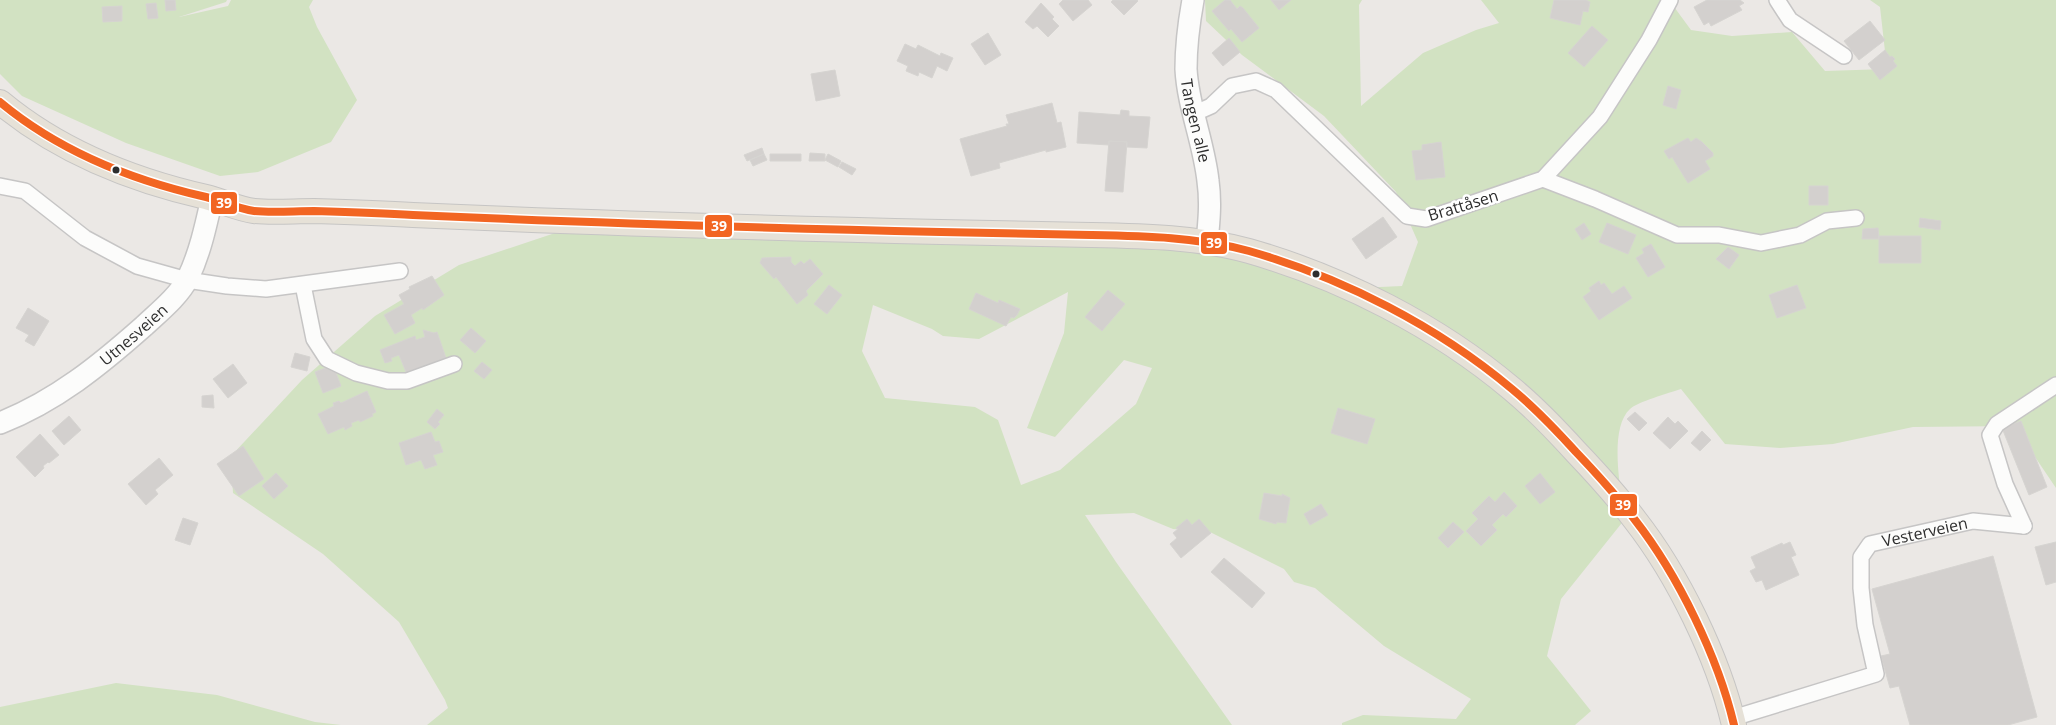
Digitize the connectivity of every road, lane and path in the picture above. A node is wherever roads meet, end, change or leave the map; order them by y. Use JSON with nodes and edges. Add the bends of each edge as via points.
{"nodes":[{"id":1,"x":1193,"y":0,"type":"edge"},
{"id":2,"x":1670,"y":0,"type":"edge"},
{"id":3,"x":1777,"y":0,"type":"edge"},
{"id":4,"x":1844,"y":56,"type":"dead end"},
{"id":5,"x":0,"y":102,"type":"edge"},
{"id":6,"x":1193,"y":114,"type":"junction"},
{"id":7,"x":1543,"y":179,"type":"junction"},
{"id":8,"x":0,"y":186,"type":"edge"},
{"id":9,"x":212,"y":198,"type":"junction"},
{"id":10,"x":1856,"y":218,"type":"dead end"},
{"id":11,"x":1206,"y":242,"type":"junction"},
{"id":12,"x":400,"y":271,"type":"dead end"},
{"id":13,"x":187,"y":280,"type":"junction"},
{"id":14,"x":303,"y":285,"type":"junction"},
{"id":15,"x":454,"y":364,"type":"dead end"},
{"id":16,"x":2056,"y":385,"type":"edge"},
{"id":17,"x":0,"y":422,"type":"edge"},
{"id":18,"x":1733,"y":722,"type":"edge"}],
"edges":[{"from":1,"to":6,"type":"main road","name":"Tangen alle","via":[[1186,69]]},
{"from":2,"to":7,"type":"street","name":"Brattåsen","via":[[1649,40],[1600,117]]},
{"from":3,"to":4,"type":"street","via":[[1790,20]]},
{"from":5,"to":9,"type":"main road","name":"Vesterveien","via":[[24,121],[80,155],[116,171]]},
{"from":6,"to":7,"type":"street","name":"Brattåsen","via":[[1211,106],[1232,86],[1256,81],[1276,90],[1407,216],[1426,219]]},
{"from":6,"to":11,"type":"main road","name":"Tangen alle","via":[[1208,181],[1210,213]]},
{"from":7,"to":10,"type":"street","via":[[1678,235],[1719,235],[1761,243],[1800,235],[1827,221]]},
{"from":8,"to":13,"type":"street","via":[[25,191],[85,238],[137,266]]},
{"from":9,"to":11,"type":"main road","name":"Vesterveien","via":[[252,198],[343,212],[639,225],[1125,236]]},
{"from":9,"to":13,"type":"main road","name":"Utnesveien","via":[[200,246]]},
{"from":11,"to":18,"type":"main road","name":"Vesterveien","via":[[1280,260],[1372,298],[1422,326],[1515,391],[1582,458],[1638,523],[1674,579],[1709,648]]},
{"from":12,"to":14,"type":"street"},
{"from":13,"to":14,"type":"street","via":[[266,289]]},
{"from":13,"to":17,"type":"main road","name":"Utnesveien","via":[[155,316],[98,365],[40,405]]},
{"from":14,"to":15,"type":"street","via":[[314,339],[327,359],[356,373],[388,381],[406,381]]},
{"from":16,"to":18,"type":"street","name":"Vesterveien","via":[[1997,424],[1990,435],[2005,484],[2024,526],[1973,521],[1870,544],[1861,557],[1861,588],[1876,674]]}]}
